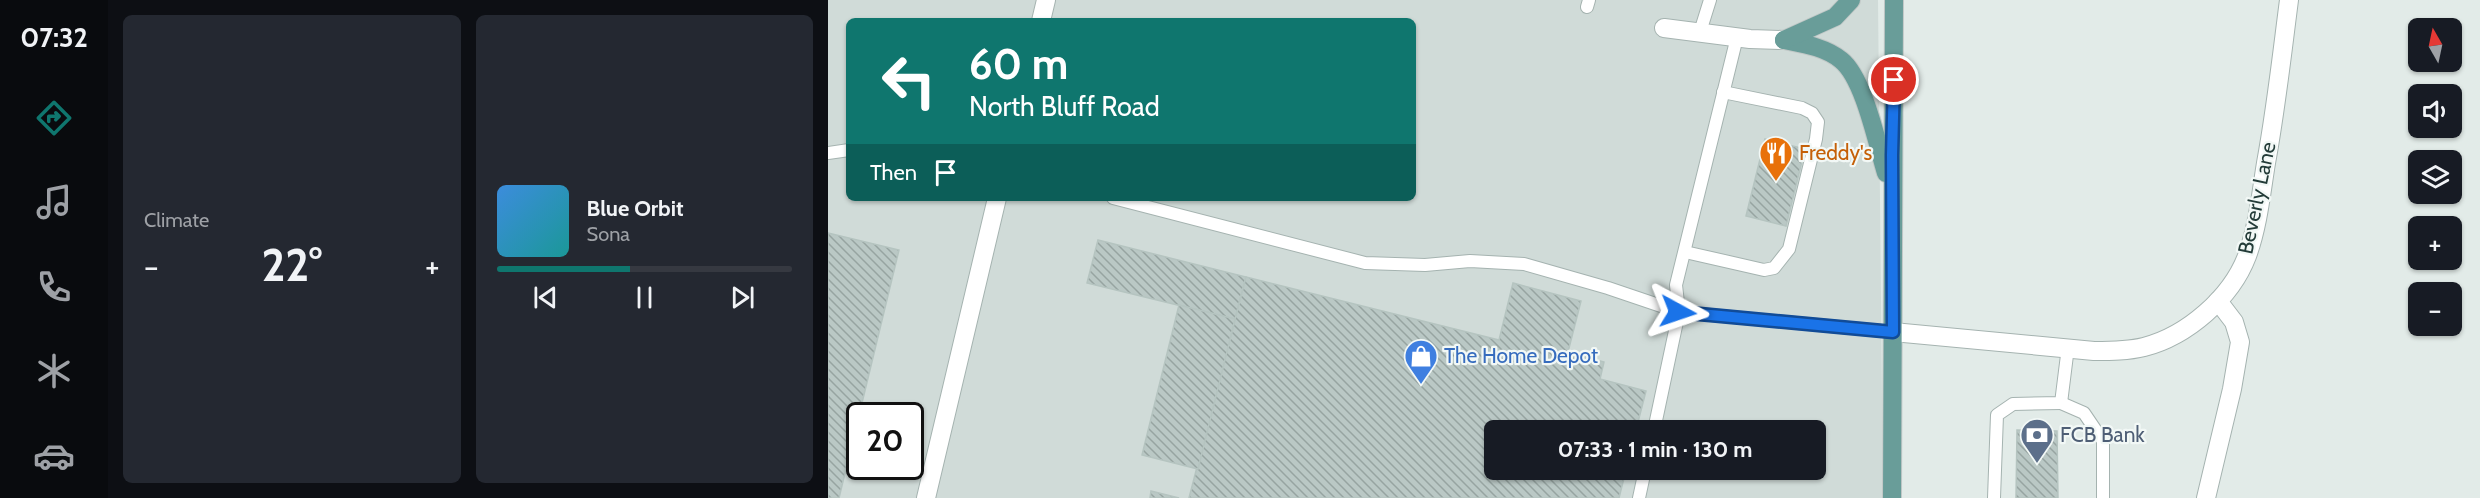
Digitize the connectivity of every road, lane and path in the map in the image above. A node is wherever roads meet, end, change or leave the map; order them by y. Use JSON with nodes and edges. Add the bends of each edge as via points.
{"nodes":[{"id":1,"x":1046,"y":0,"type":"edge"},
{"id":2,"x":1710,"y":0,"type":"edge"},
{"id":3,"x":1851,"y":0,"type":"edge"},
{"id":4,"x":1894,"y":0,"type":"edge"},
{"id":5,"x":2289,"y":0,"type":"edge"},
{"id":6,"x":1042,"y":18,"type":"edge"},
{"id":7,"x":1664,"y":28,"type":"dead end"},
{"id":8,"x":1700,"y":32,"type":"junction"},
{"id":9,"x":1737,"y":37,"type":"junction"},
{"id":10,"x":1784,"y":40,"type":"junction"},
{"id":11,"x":1723,"y":92,"type":"junction"},
{"id":12,"x":846,"y":150,"type":"edge"},
{"id":13,"x":828,"y":153,"type":"edge"},
{"id":14,"x":1892,"y":195,"type":"junction"},
{"id":15,"x":996,"y":201,"type":"edge"},
{"id":16,"x":1125,"y":201,"type":"edge"},
{"id":17,"x":1685,"y":252,"type":"junction"},
{"id":18,"x":2218,"y":301,"type":"junction"},
{"id":19,"x":1678,"y":312,"type":"junction"},
{"id":20,"x":1893,"y":332,"type":"junction"},
{"id":21,"x":2067,"y":347,"type":"junction"},
{"id":22,"x":2061,"y":403,"type":"junction"},
{"id":23,"x":1656,"y":420,"type":"edge"},
{"id":24,"x":1643,"y":480,"type":"edge"},
{"id":25,"x":926,"y":498,"type":"edge"},
{"id":26,"x":1639,"y":498,"type":"edge"},
{"id":27,"x":1892,"y":498,"type":"edge"},
{"id":28,"x":1994,"y":498,"type":"edge"},
{"id":29,"x":2103,"y":498,"type":"edge"},
{"id":30,"x":2206,"y":498,"type":"edge"}],
"edges":[{"from":1,"to":6,"type":"street"},
{"from":2,"to":8,"type":"lane"},
{"from":3,"to":10,"type":"main road","via":[[1834,16]]},
{"from":4,"to":14,"type":"main road"},
{"from":5,"to":18,"type":"street","name":"Beverly Lane","via":[[2255,227],[2234,283]]},
{"from":7,"to":8,"type":"street"},
{"from":8,"to":9,"type":"street"},
{"from":9,"to":10,"type":"street"},
{"from":9,"to":11,"type":"lane"},
{"from":10,"to":14,"type":"main road","via":[[1825,51],[1842,60],[1850,70],[1863,99]]},
{"from":11,"to":17,"type":"lane"},
{"from":11,"to":17,"type":"lane","via":[[1802,108],[1816,117],[1816,139],[1789,249],[1774,268],[1764,270]]},
{"from":12,"to":13,"type":"lane"},
{"from":14,"to":20,"type":"main road"},
{"from":15,"to":25,"type":"street"},
{"from":16,"to":19,"type":"lane","via":[[1365,263],[1524,264]]},
{"from":17,"to":19,"type":"lane","via":[[1676,285]]},
{"from":18,"to":21,"type":"street","name":"Beverly Lane","via":[[2196,321],[2143,347],[2094,351]]},
{"from":18,"to":30,"type":"street","via":[[2234,322],[2241,342]]},
{"from":19,"to":20,"type":"lane"},
{"from":19,"to":23,"type":"lane"},
{"from":20,"to":21,"type":"street","name":"Beverly Lane"},
{"from":20,"to":27,"type":"main road"},
{"from":21,"to":22,"type":"lane"},
{"from":22,"to":28,"type":"lane","via":[[2013,404],[1997,415]]},
{"from":22,"to":29,"type":"lane","via":[[2084,413],[2103,441]]},
{"from":24,"to":26,"type":"lane"}]}
